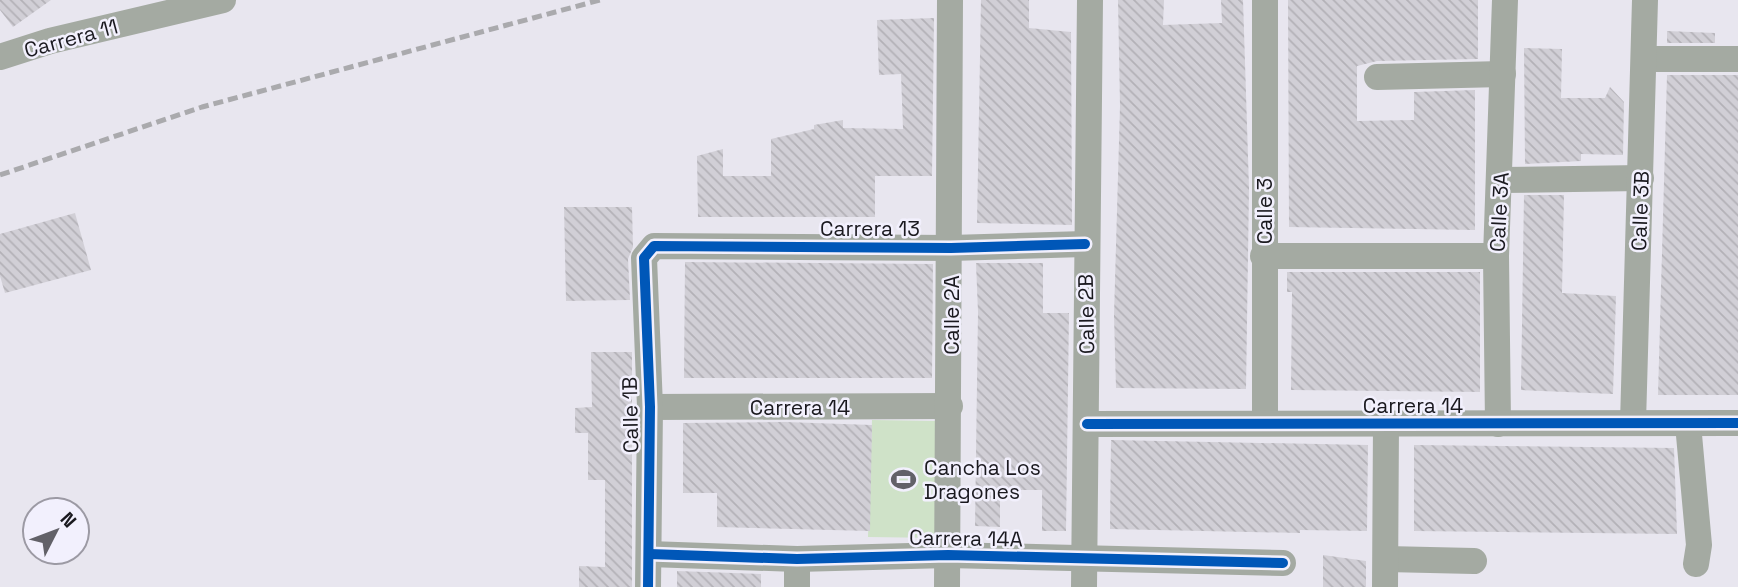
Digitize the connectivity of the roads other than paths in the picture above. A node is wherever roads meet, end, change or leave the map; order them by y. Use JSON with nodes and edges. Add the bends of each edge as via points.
{"nodes":[{"id":1,"x":223,"y":0,"type":"edge"},
{"id":2,"x":950,"y":0,"type":"edge"},
{"id":3,"x":1090,"y":0,"type":"edge"},
{"id":4,"x":1265,"y":0,"type":"edge"},
{"id":5,"x":1506,"y":0,"type":"edge"},
{"id":6,"x":1645,"y":0,"type":"edge"},
{"id":7,"x":0,"y":57,"type":"edge"},
{"id":8,"x":1644,"y":59,"type":"junction"},
{"id":9,"x":1738,"y":59,"type":"edge"},
{"id":10,"x":1503,"y":74,"type":"junction"},
{"id":11,"x":1377,"y":77,"type":"dead end"},
{"id":12,"x":1641,"y":178,"type":"junction"},
{"id":13,"x":1501,"y":180,"type":"junction"},
{"id":14,"x":1085,"y":244,"type":"junction"},
{"id":15,"x":654,"y":246,"type":"joint"},
{"id":16,"x":951,"y":248,"type":"junction"},
{"id":17,"x":1264,"y":256,"type":"junction"},
{"id":18,"x":1496,"y":256,"type":"junction"},
{"id":19,"x":950,"y":406,"type":"junction"},
{"id":20,"x":650,"y":407,"type":"junction"},
{"id":21,"x":1265,"y":422,"type":"junction"},
{"id":22,"x":1633,"y":423,"type":"junction"},
{"id":23,"x":1738,"y":423,"type":"edge"},
{"id":24,"x":1087,"y":424,"type":"junction"},
{"id":25,"x":1386,"y":424,"type":"junction"},
{"id":26,"x":1688,"y":424,"type":"junction"},
{"id":27,"x":1498,"y":425,"type":"junction"},
{"id":28,"x":649,"y":554,"type":"junction"},
{"id":29,"x":948,"y":555,"type":"junction"},
{"id":30,"x":797,"y":559,"type":"junction"},
{"id":31,"x":1085,"y":559,"type":"junction"},
{"id":32,"x":1386,"y":559,"type":"junction"},
{"id":33,"x":1474,"y":561,"type":"dead end"},
{"id":34,"x":1283,"y":563,"type":"dead end"},
{"id":35,"x":1696,"y":564,"type":"dead end"},
{"id":36,"x":648,"y":587,"type":"edge"},
{"id":37,"x":797,"y":587,"type":"edge"},
{"id":38,"x":947,"y":587,"type":"edge"},
{"id":39,"x":1084,"y":587,"type":"edge"},
{"id":40,"x":1385,"y":587,"type":"edge"}],
"edges":[{"from":1,"to":7,"type":"street","name":"Carrera 11"},
{"from":2,"to":16,"type":"street","name":"Calle 2A"},
{"from":3,"to":14,"type":"street","name":"Calle 2B"},
{"from":4,"to":17,"type":"street","name":"Calle 3"},
{"from":5,"to":10,"type":"street","name":"Calle 3A"},
{"from":6,"to":8,"type":"street","name":"Calle 3B"},
{"from":8,"to":9,"type":"street"},
{"from":8,"to":12,"type":"street","name":"Calle 3B"},
{"from":10,"to":11,"type":"street"},
{"from":10,"to":13,"type":"street","name":"Calle 3A"},
{"from":12,"to":13,"type":"street"},
{"from":12,"to":22,"type":"street","name":"Calle 3B"},
{"from":13,"to":18,"type":"street","name":"Calle 3A"},
{"from":14,"to":16,"type":"street","name":"Carrera 13"},
{"from":14,"to":24,"type":"street","name":"Calle 2B"},
{"from":15,"to":16,"type":"street","name":"Carrera 13"},
{"from":15,"to":20,"type":"street","name":"Calle 1B","via":[[644,258]]},
{"from":16,"to":19,"type":"street","name":"Calle 2A"},
{"from":17,"to":18,"type":"street"},
{"from":17,"to":21,"type":"street","name":"Calle 3"},
{"from":18,"to":27,"type":"street","name":"Calle 3A"},
{"from":19,"to":20,"type":"street","name":"Carrera 14"},
{"from":19,"to":29,"type":"street","name":"Calle 2A"},
{"from":20,"to":28,"type":"street","name":"Calle 1B"},
{"from":21,"to":24,"type":"street","name":"Carrera 14"},
{"from":21,"to":25,"type":"street","name":"Carrera 14"},
{"from":22,"to":26,"type":"street","name":"Carrera 14"},
{"from":22,"to":27,"type":"street","name":"Carrera 14"},
{"from":23,"to":26,"type":"street","name":"Carrera 14"},
{"from":24,"to":31,"type":"street","name":"Calle 2B"},
{"from":25,"to":27,"type":"street","name":"Carrera 14"},
{"from":25,"to":32,"type":"street"},
{"from":26,"to":35,"type":"street","via":[[1699,545]]},
{"from":28,"to":30,"type":"street","name":"Carrera 14A"},
{"from":28,"to":36,"type":"street","name":"Calle 1B"},
{"from":29,"to":30,"type":"street","name":"Carrera 14A"},
{"from":29,"to":31,"type":"street","name":"Carrera 14A"},
{"from":29,"to":38,"type":"street","name":"Calle 2A"},
{"from":30,"to":37,"type":"street"},
{"from":31,"to":34,"type":"street","name":"Carrera 14A"},
{"from":31,"to":39,"type":"street","name":"Calle 2B"},
{"from":32,"to":33,"type":"street"},
{"from":32,"to":40,"type":"street"}]}
